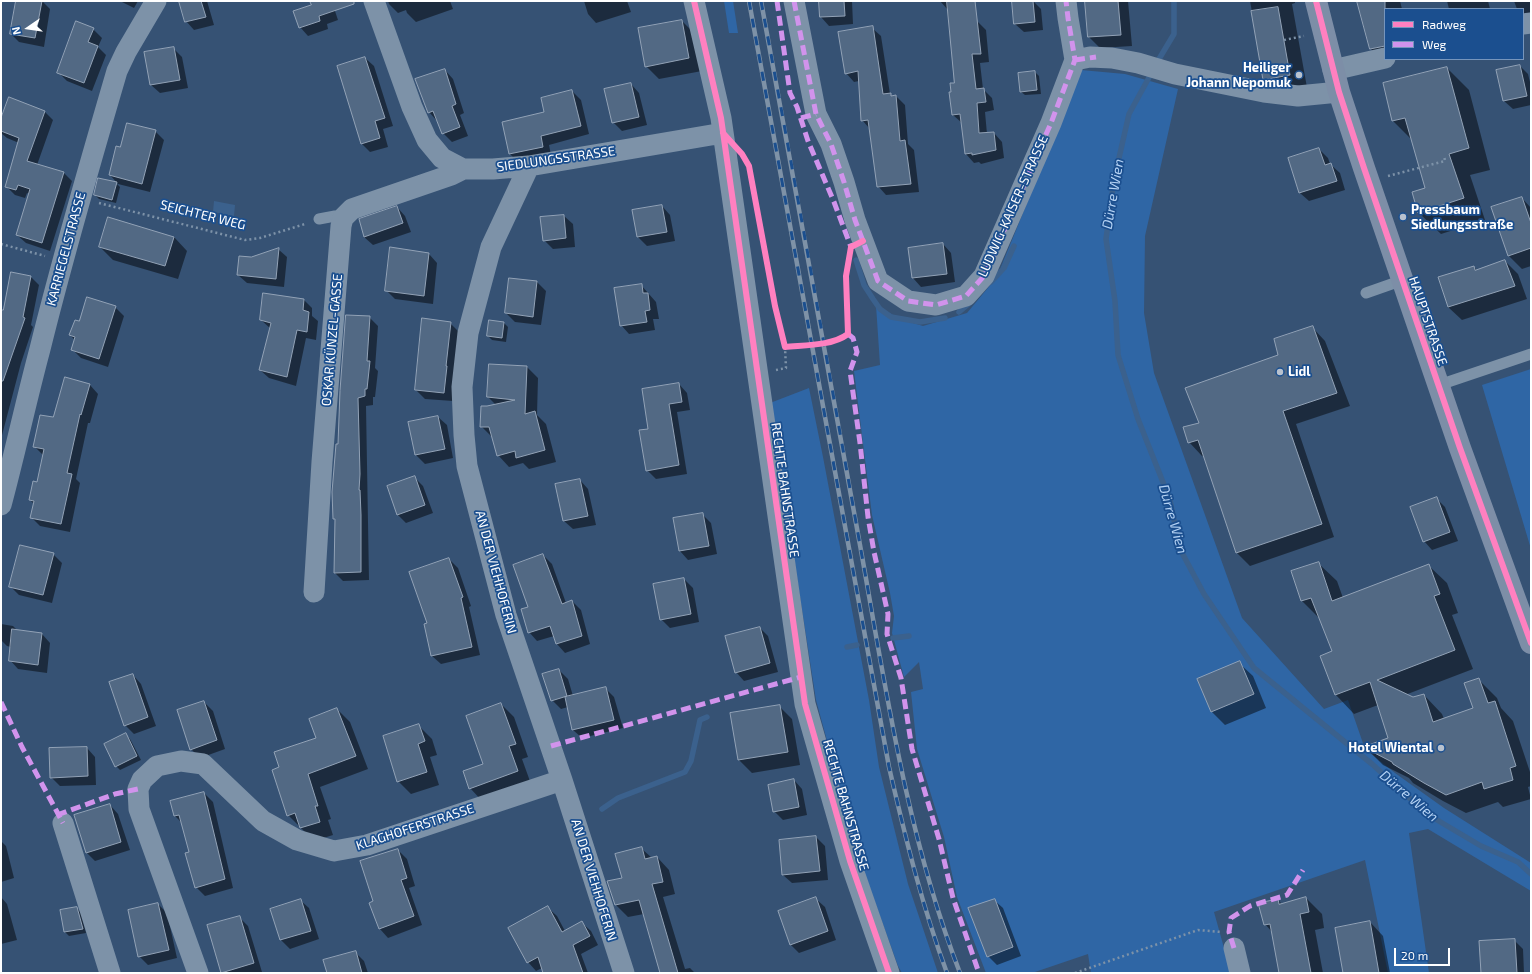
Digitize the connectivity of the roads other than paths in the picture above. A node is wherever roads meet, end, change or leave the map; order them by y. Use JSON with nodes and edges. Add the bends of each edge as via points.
{"nodes":[{"id":1,"x":156,"y":1,"type":"edge"},
{"id":2,"x":374,"y":1,"type":"edge"},
{"id":3,"x":694,"y":1,"type":"edge"},
{"id":4,"x":794,"y":1,"type":"edge"},
{"id":5,"x":1066,"y":1,"type":"edge"},
{"id":6,"x":1316,"y":1,"type":"edge"},
{"id":7,"x":1384,"y":58,"type":"edge"},
{"id":8,"x":1075,"y":60,"type":"junction"},
{"id":9,"x":1333,"y":70,"type":"junction"},
{"id":10,"x":1339,"y":92,"type":"junction"},
{"id":11,"x":723,"y":133,"type":"junction"},
{"id":12,"x":529,"y":166,"type":"junction"},
{"id":13,"x":463,"y":169,"type":"junction"},
{"id":14,"x":343,"y":218,"type":"junction"},
{"id":15,"x":319,"y":219,"type":"road end"},
{"id":16,"x":1403,"y":280,"type":"junction"},
{"id":17,"x":1366,"y":293,"type":"dead end"},
{"id":18,"x":1531,"y":354,"type":"edge"},
{"id":19,"x":1439,"y":385,"type":"junction"},
{"id":20,"x":1,"y":505,"type":"edge"},
{"id":21,"x":314,"y":592,"type":"dead end"},
{"id":22,"x":1531,"y":644,"type":"edge"},
{"id":23,"x":562,"y":780,"type":"junction"},
{"id":24,"x":62,"y":823,"type":"dead end"},
{"id":25,"x":1231,"y":940,"type":"road end"},
{"id":26,"x":110,"y":973,"type":"edge"},
{"id":27,"x":198,"y":973,"type":"edge"},
{"id":28,"x":624,"y":973,"type":"edge"},
{"id":29,"x":889,"y":973,"type":"edge"},
{"id":30,"x":1240,"y":973,"type":"edge"}],
"edges":[{"from":1,"to":20,"type":"street","name":"KARRIEGELSTRASSE","via":[[117,71],[79,198]]},
{"from":2,"to":13,"type":"street","name":"SIEDLUNGSSTRASSE","via":[[412,107],[427,140],[442,158]]},
{"from":3,"to":11,"type":"street","name":"RECHTE BAHNSTRASSE"},
{"from":4,"to":8,"type":"street","name":"LUDWIG-KAISER-STRASSE","via":[[808,116],[831,144],[878,281],[908,301],[936,304],[966,296],[984,276]]},
{"from":5,"to":8,"type":"street"},
{"from":6,"to":9,"type":"main road","name":"HAUPTSTRASSE"},
{"from":7,"to":9,"type":"street"},
{"from":8,"to":10,"type":"street","via":[[1090,57],[1112,58],[1264,92],[1298,96]]},
{"from":9,"to":10,"type":"main road","name":"HAUPTSTRASSE"},
{"from":10,"to":16,"type":"main road","name":"HAUPTSTRASSE"},
{"from":11,"to":12,"type":"street","name":"SIEDLUNGSSTRASSE"},
{"from":11,"to":29,"type":"street","name":"RECHTE BAHNSTRASSE","via":[[805,704],[850,861]]},
{"from":12,"to":13,"type":"street","name":"SIEDLUNGSSTRASSE"},
{"from":12,"to":23,"type":"street","name":"AN DER VIEHHOFERIN","via":[[491,247],[468,333],[462,387],[464,435],[467,466],[506,615]]},
{"from":13,"to":14,"type":"street","via":[[352,209]]},
{"from":14,"to":15,"type":"lane","via":[[334,216]]},
{"from":14,"to":21,"type":"street","name":"OSKAR KÜNZEL-GASSE","via":[[323,446]]},
{"from":16,"to":17,"type":"lane"},
{"from":16,"to":19,"type":"main road","name":"HAUPTSTRASSE"},
{"from":18,"to":19,"type":"lane"},
{"from":19,"to":22,"type":"main road","name":"HAUPTSTRASSE"},
{"from":23,"to":27,"type":"street","name":"KLAGHOFERSTRASSE","via":[[367,845],[334,851],[297,840],[263,821],[203,764],[181,761],[157,766],[142,780],[138,789],[139,809]]},
{"from":23,"to":28,"type":"street","name":"AN DER VIEHHOFERIN"},
{"from":24,"to":26,"type":"street"},
{"from":25,"to":30,"type":"street"}]}
